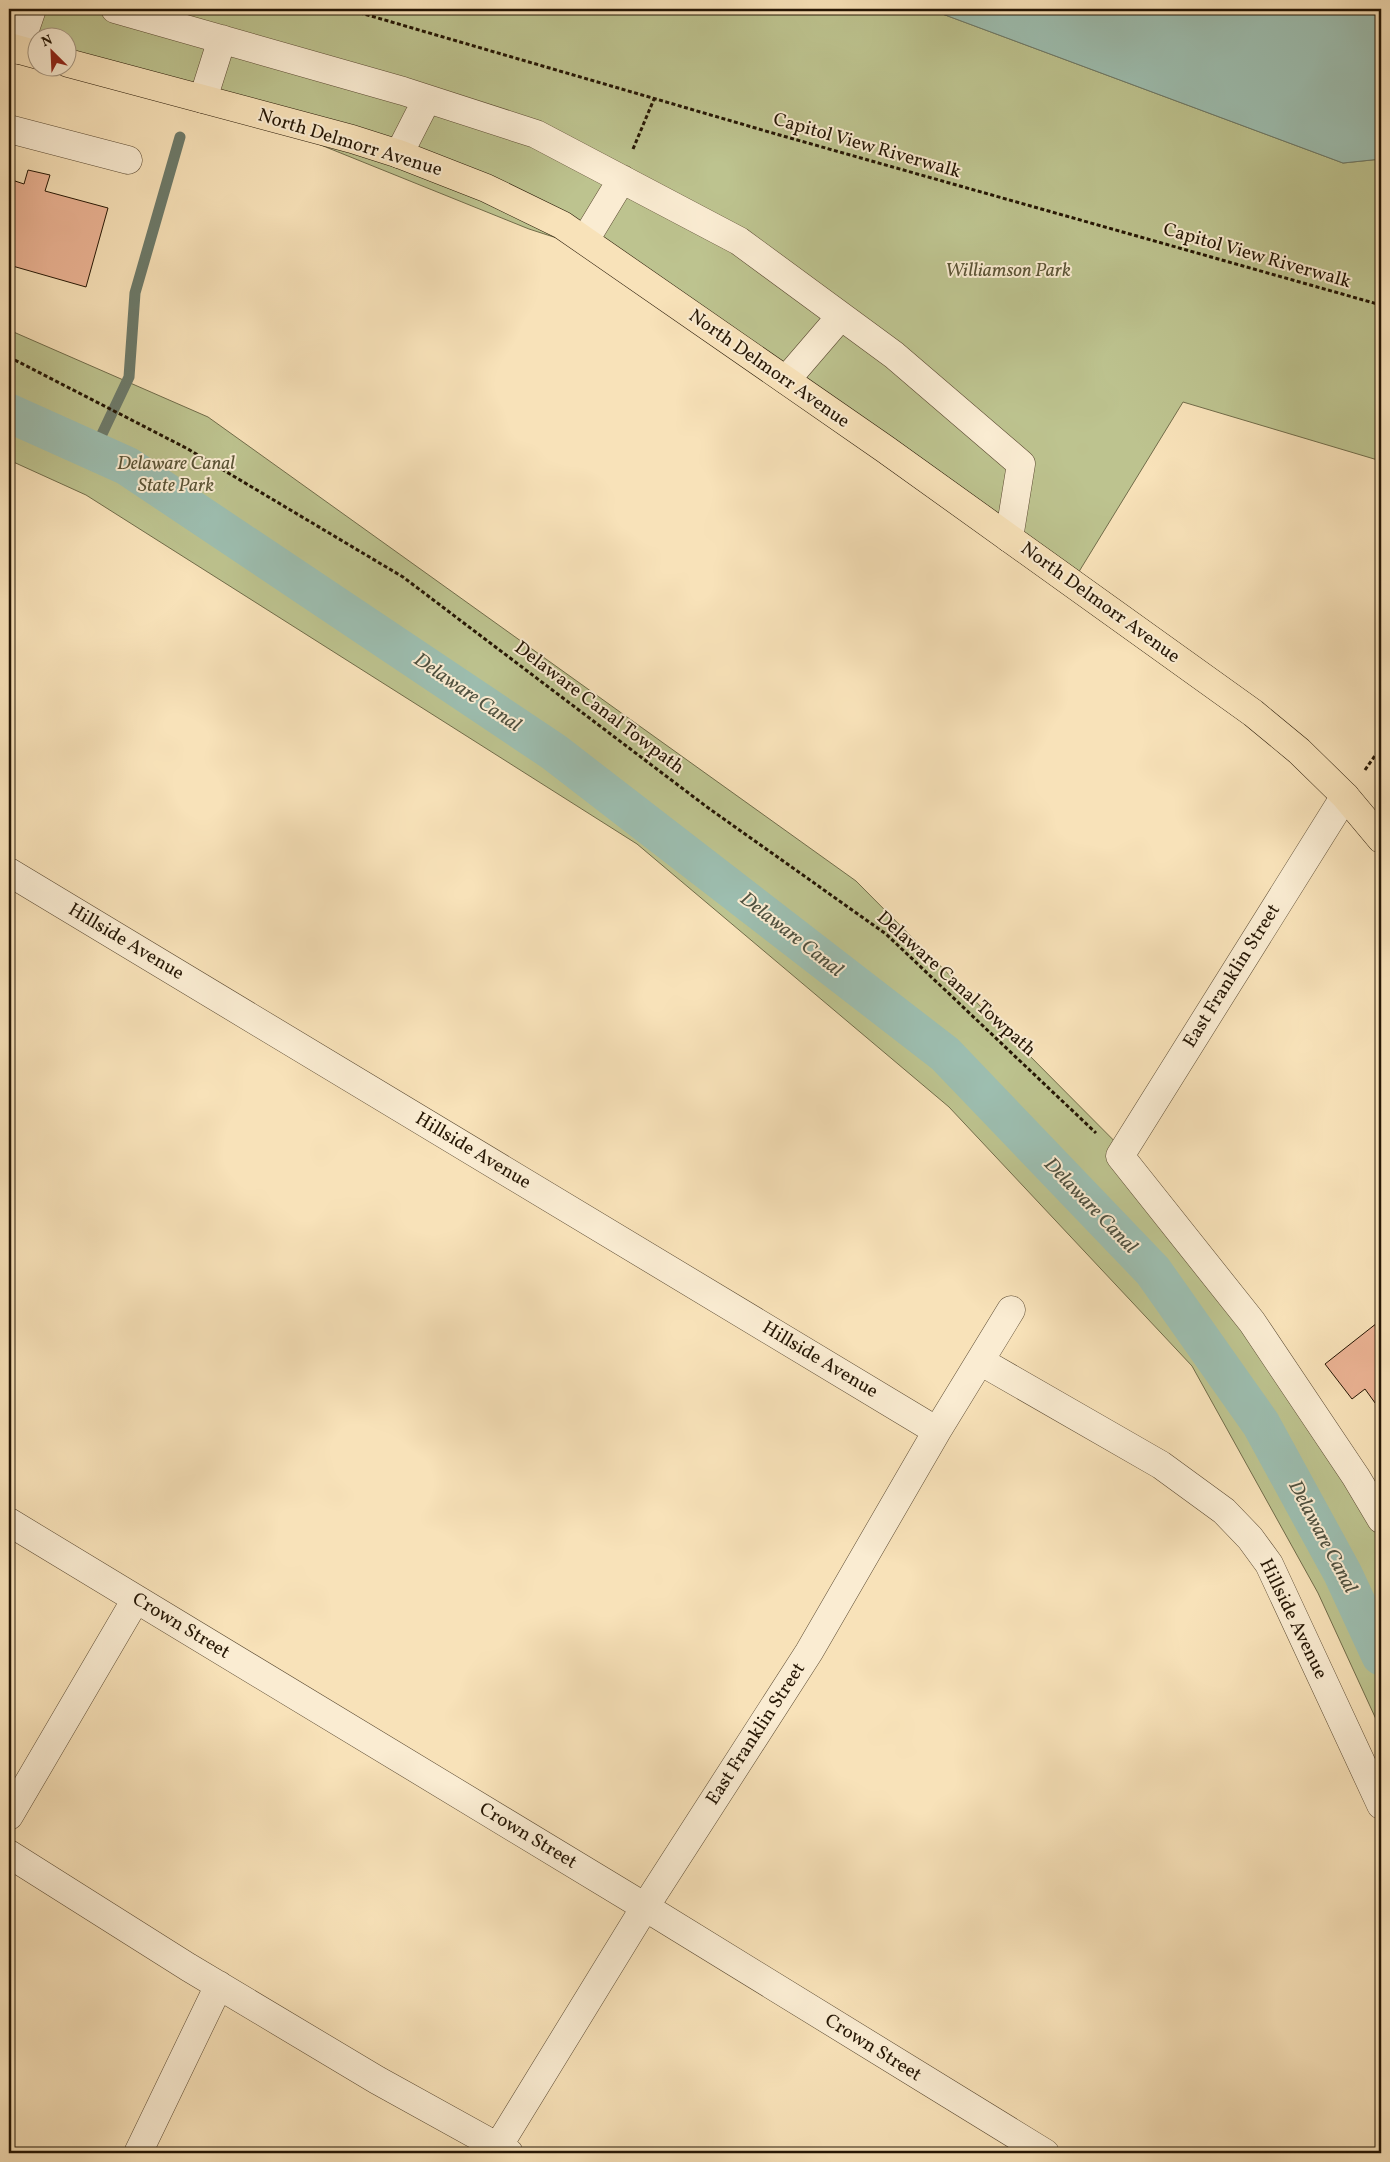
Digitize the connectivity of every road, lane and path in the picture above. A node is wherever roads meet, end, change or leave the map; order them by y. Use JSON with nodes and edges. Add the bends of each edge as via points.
{"nodes":[{"id":1,"x":32,"y":9,"type":"edge"},
{"id":2,"x":115,"y":9,"type":"edge"},
{"id":3,"x":347,"y":9,"type":"edge"},
{"id":4,"x":222,"y":39,"type":"junction"},
{"id":5,"x":21,"y":51,"type":"edge"},
{"id":6,"x":78,"y":66,"type":"edge"},
{"id":7,"x":203,"y":99,"type":"junction"},
{"id":8,"x":427,"y":99,"type":"junction"},
{"id":9,"x":654,"y":99,"type":"junction"},
{"id":10,"x":9,"y":129,"type":"edge"},
{"id":11,"x":635,"y":143,"type":"dead end"},
{"id":12,"x":399,"y":154,"type":"junction"},
{"id":13,"x":128,"y":160,"type":"dead end"},
{"id":14,"x":622,"y":179,"type":"junction"},
{"id":15,"x":585,"y":240,"type":"junction"},
{"id":16,"x":1381,"y":305,"type":"edge"},
{"id":17,"x":841,"y":316,"type":"junction"},
{"id":18,"x":9,"y":357,"type":"edge"},
{"id":19,"x":786,"y":380,"type":"junction"},
{"id":20,"x":1009,"y":538,"type":"junction"},
{"id":21,"x":1345,"y":796,"type":"junction"},
{"id":22,"x":1381,"y":839,"type":"edge"},
{"id":23,"x":9,"y":872,"type":"edge"},
{"id":24,"x":1120,"y":1156,"type":"junction"},
{"id":25,"x":1011,"y":1310,"type":"dead end"},
{"id":26,"x":980,"y":1361,"type":"junction"},
{"id":27,"x":937,"y":1431,"type":"junction"},
{"id":28,"x":1381,"y":1519,"type":"edge"},
{"id":29,"x":9,"y":1522,"type":"edge"},
{"id":30,"x":136,"y":1599,"type":"junction"},
{"id":31,"x":1381,"y":1805,"type":"edge"},
{"id":32,"x":9,"y":1816,"type":"edge"},
{"id":33,"x":9,"y":1854,"type":"edge"},
{"id":34,"x":644,"y":1907,"type":"junction"},
{"id":35,"x":219,"y":1985,"type":"junction"},
{"id":36,"x":500,"y":2151,"type":"edge"},
{"id":37,"x":138,"y":2153,"type":"edge"},
{"id":38,"x":1045,"y":2153,"type":"edge"}],
"edges":[{"from":1,"to":5,"type":"street"},
{"from":2,"to":4,"type":"street"},
{"from":3,"to":9,"type":"path","name":"Capitol View Riverwalk"},
{"from":4,"to":7,"type":"street"},
{"from":4,"to":8,"type":"street"},
{"from":6,"to":7,"type":"main road","name":"North Delmorr Avenue"},
{"from":7,"to":12,"type":"main road","name":"North Delmorr Avenue"},
{"from":8,"to":12,"type":"street"},
{"from":8,"to":14,"type":"street","via":[[536,134]]},
{"from":9,"to":11,"type":"path"},
{"from":9,"to":16,"type":"path","name":"Capitol View Riverwalk"},
{"from":10,"to":13,"type":"street"},
{"from":12,"to":15,"type":"main road","name":"North Delmorr Avenue","via":[[486,188],[562,225]]},
{"from":14,"to":15,"type":"street"},
{"from":14,"to":17,"type":"street","via":[[739,241]]},
{"from":15,"to":19,"type":"main road","name":"North Delmorr Avenue"},
{"from":17,"to":19,"type":"street"},
{"from":17,"to":20,"type":"street","via":[[894,355],[1021,464]]},
{"from":18,"to":24,"type":"path","name":"Delaware Canal Towpath","via":[[188,449],[403,577],[707,807],[886,934]]},
{"from":19,"to":20,"type":"main road","name":"North Delmorr Avenue"},
{"from":20,"to":21,"type":"main road","name":"North Delmorr Avenue","via":[[1253,713],[1299,751]]},
{"from":21,"to":22,"type":"main road","name":"North Delmorr Avenue"},
{"from":21,"to":24,"type":"street","name":"East Franklin Street"},
{"from":23,"to":27,"type":"street","name":"Hillside Avenue"},
{"from":24,"to":28,"type":"street","via":[[1252,1322]]},
{"from":25,"to":26,"type":"street","name":"East Franklin Street"},
{"from":26,"to":27,"type":"street","name":"East Franklin Street"},
{"from":26,"to":31,"type":"street","name":"Hillside Avenue","via":[[1161,1465],[1224,1511],[1250,1538],[1269,1564]]},
{"from":27,"to":34,"type":"street","name":"East Franklin Street","via":[[809,1652]]},
{"from":29,"to":30,"type":"street","name":"Crown Street"},
{"from":30,"to":32,"type":"street"},
{"from":30,"to":34,"type":"street","name":"Crown Street"},
{"from":33,"to":35,"type":"street"},
{"from":34,"to":36,"type":"street","name":"East Franklin Street"},
{"from":34,"to":38,"type":"street","name":"Crown Street"},
{"from":35,"to":36,"type":"street"},
{"from":35,"to":37,"type":"street"}]}
